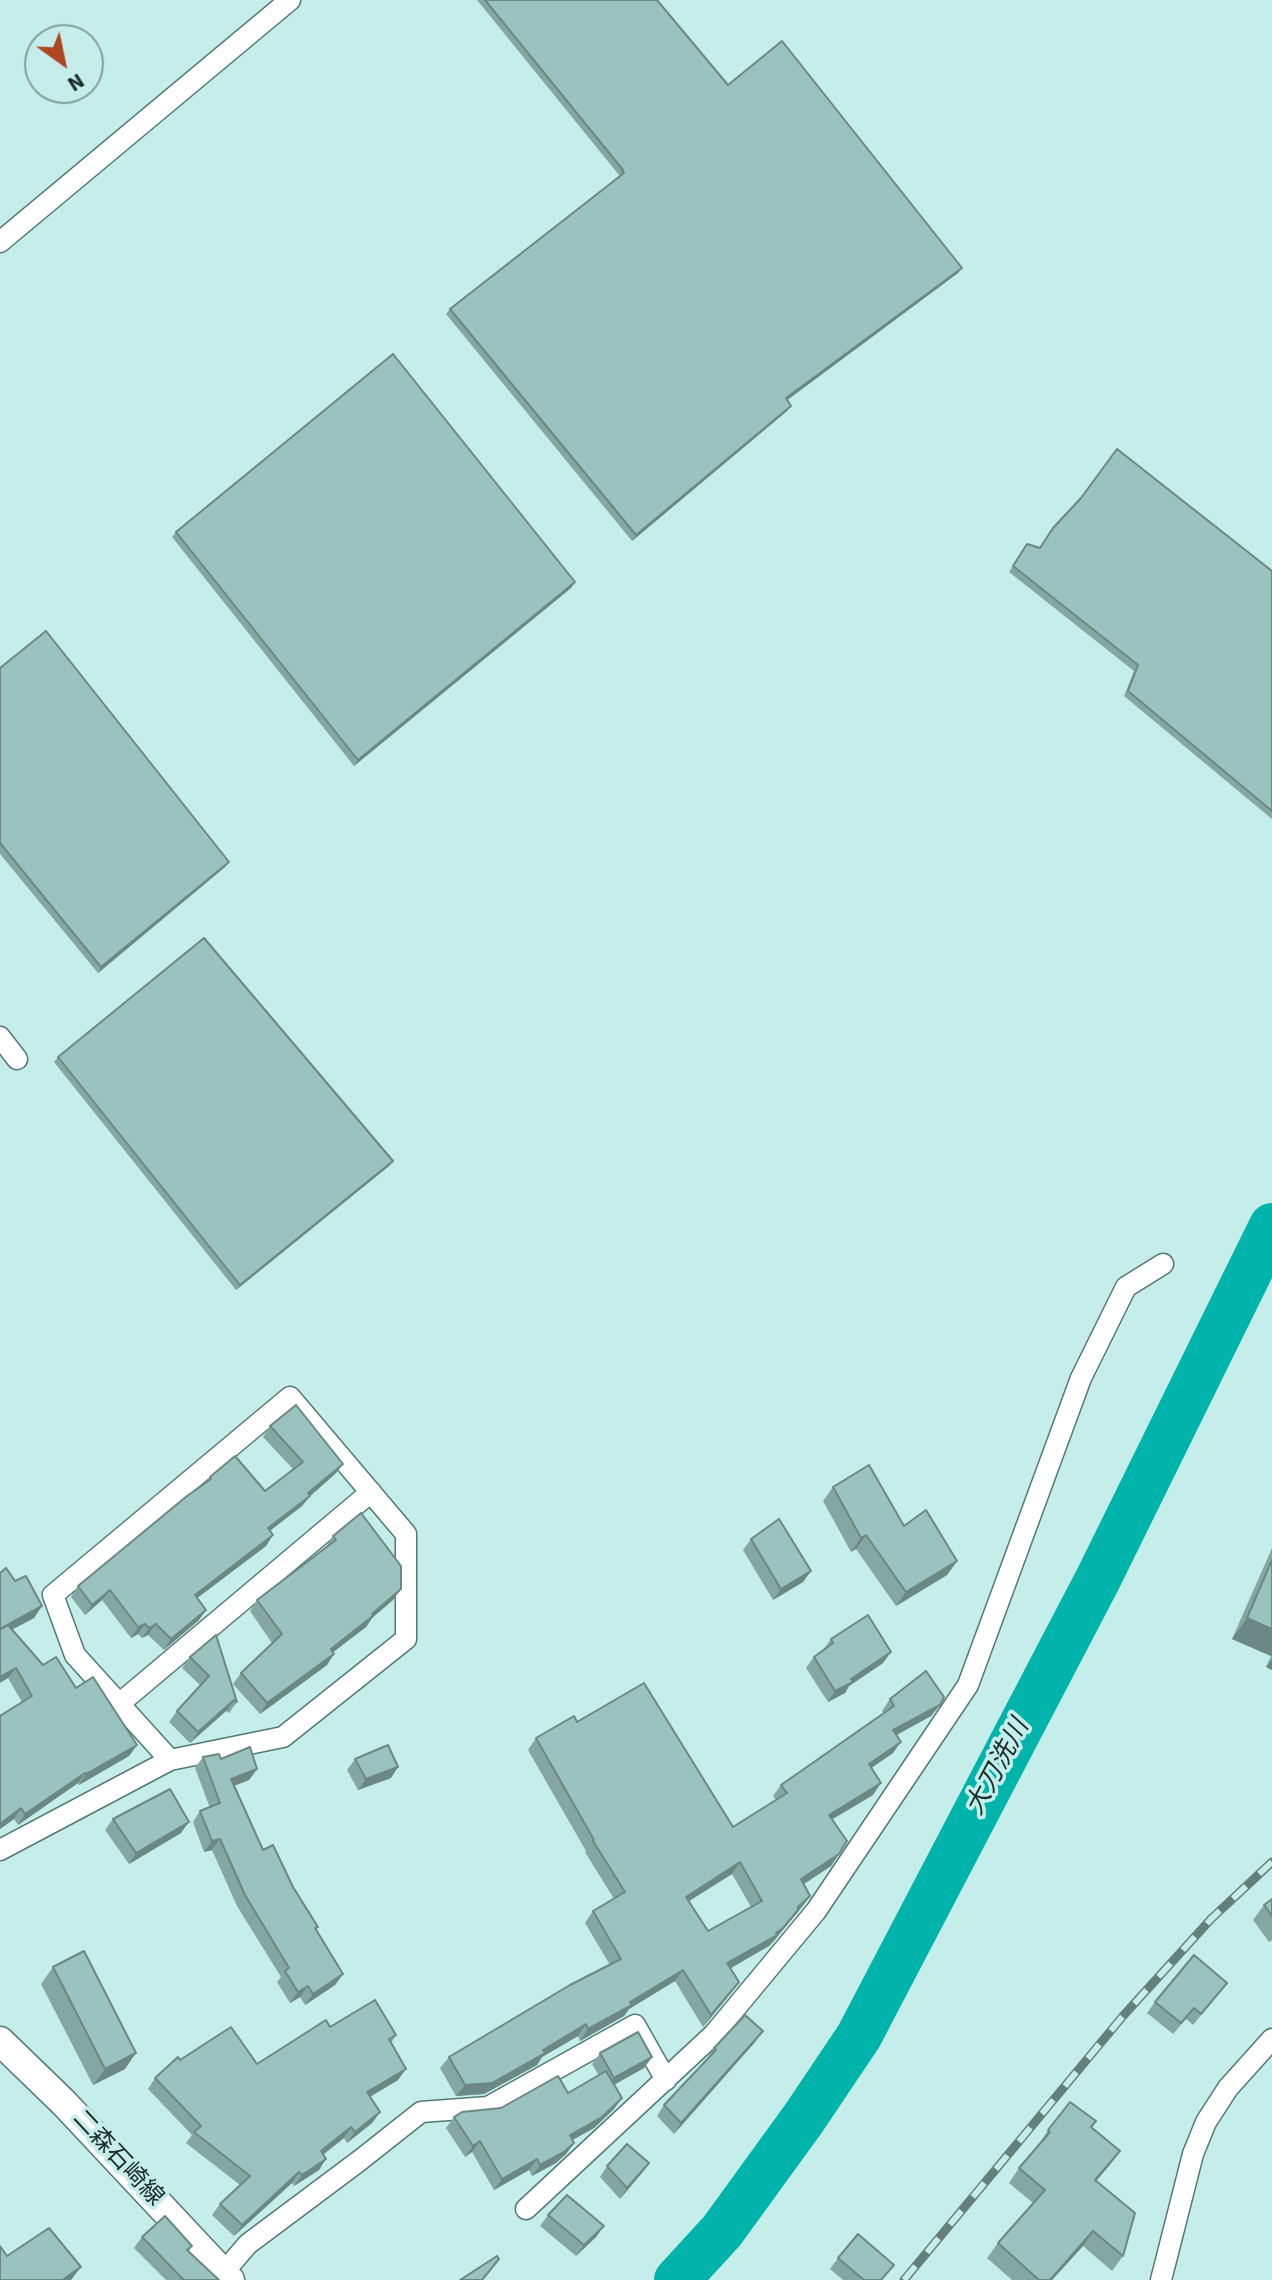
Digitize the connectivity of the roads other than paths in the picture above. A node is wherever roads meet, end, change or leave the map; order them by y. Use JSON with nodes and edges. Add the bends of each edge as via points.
{"nodes":[{"id":1,"x":290,"y":0,"type":"edge"},
{"id":2,"x":0,"y":242,"type":"edge"},
{"id":3,"x":0,"y":1037,"type":"edge"},
{"id":4,"x":17,"y":1059,"type":"dead end"},
{"id":5,"x":1163,"y":1264,"type":"dead end"},
{"id":6,"x":371,"y":1492,"type":"junction"},
{"id":7,"x":119,"y":1704,"type":"junction"},
{"id":8,"x":170,"y":1760,"type":"junction"},
{"id":9,"x":0,"y":1850,"type":"edge"},
{"id":10,"x":1272,"y":2039,"type":"edge"},
{"id":11,"x":0,"y":2041,"type":"edge"},
{"id":12,"x":666,"y":2080,"type":"junction"},
{"id":13,"x":526,"y":2209,"type":"dead end"},
{"id":14,"x":227,"y":2276,"type":"edge"},
{"id":15,"x":1161,"y":2280,"type":"edge"}],
"edges":[{"from":1,"to":2,"type":"street"},
{"from":3,"to":4,"type":"street"},
{"from":5,"to":12,"type":"street","via":[[1126,1287],[1081,1378],[968,1685],[816,1911],[714,2034]]},
{"from":6,"to":7,"type":"street"},
{"from":6,"to":7,"type":"street","via":[[290,1397],[53,1595],[75,1655]]},
{"from":6,"to":8,"type":"street","via":[[406,1534],[406,1639],[283,1737]]},
{"from":7,"to":8,"type":"street"},
{"from":8,"to":9,"type":"street"},
{"from":10,"to":15,"type":"street","via":[[1206,2122]]},
{"from":11,"to":14,"type":"main road","name":"二森石崎線"},
{"from":12,"to":13,"type":"street"},
{"from":12,"to":14,"type":"street","via":[[635,2025],[488,2107],[421,2112],[248,2244]]}]}
